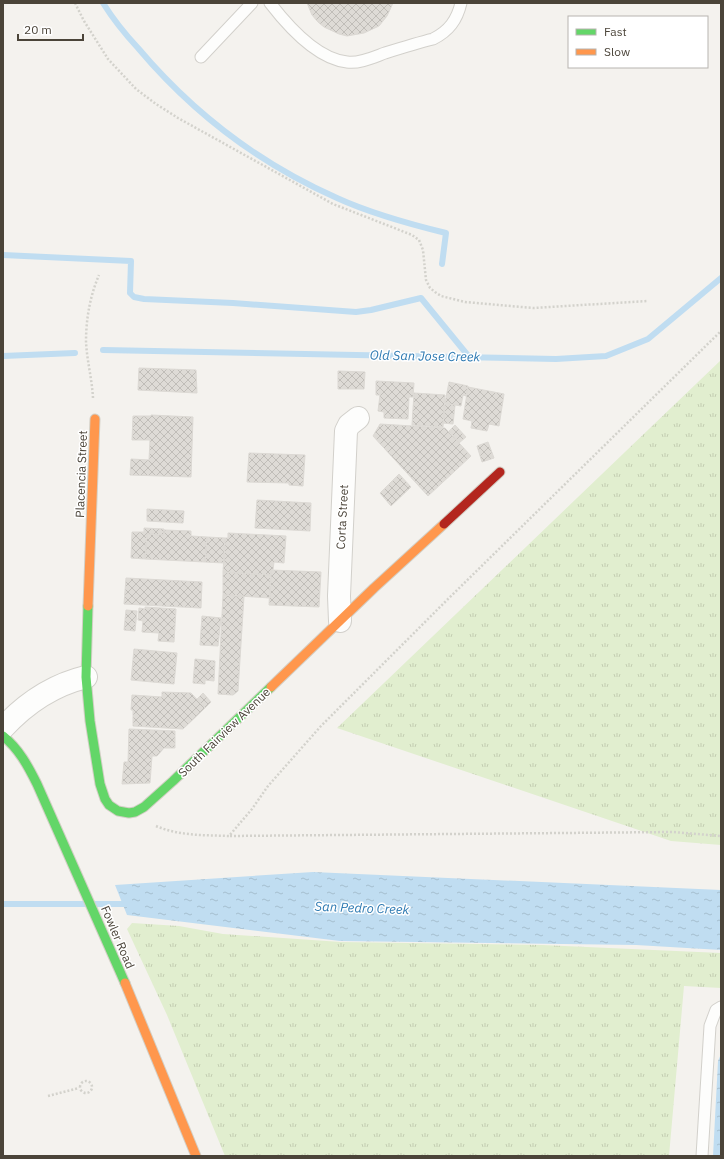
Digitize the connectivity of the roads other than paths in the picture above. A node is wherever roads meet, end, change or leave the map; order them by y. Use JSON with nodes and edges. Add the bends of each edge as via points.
{"nodes":[{"id":1,"x":252,"y":3,"type":"edge"},
{"id":2,"x":270,"y":3,"type":"edge"},
{"id":3,"x":461,"y":3,"type":"edge"},
{"id":4,"x":201,"y":57,"type":"dead end"},
{"id":5,"x":358,"y":418,"type":"dead end"},
{"id":6,"x":95,"y":419,"type":"road end"},
{"id":7,"x":500,"y":472,"type":"dead end"},
{"id":8,"x":340,"y":621,"type":"junction"},
{"id":9,"x":86,"y":677,"type":"junction"},
{"id":10,"x":3,"y":728,"type":"edge"},
{"id":11,"x":3,"y":736,"type":"edge"},
{"id":12,"x":721,"y":1007,"type":"edge"},
{"id":13,"x":196,"y":1156,"type":"edge"},
{"id":14,"x":702,"y":1156,"type":"edge"}],
"edges":[{"from":1,"to":4,"type":"lane"},
{"from":2,"to":3,"type":"lane","via":[[297,34],[326,55],[348,62],[367,59],[442,34],[454,22]]},
{"from":5,"to":8,"type":"street","name":"Corta Street","via":[[346,431]]},
{"from":6,"to":9,"type":"street","name":"Placencia Street"},
{"from":7,"to":8,"type":"street","name":"South Fairview Avenue"},
{"from":8,"to":9,"type":"street","name":"South Fairview Avenue","via":[[173,781],[138,811],[129,813],[118,811],[109,804],[102,793],[90,721]]},
{"from":9,"to":10,"type":"street","via":[[72,680],[42,695]]},
{"from":11,"to":13,"type":"street","name":"Fowler Road","via":[[16,746],[22,755],[75,867]]},
{"from":12,"to":14,"type":"lane","via":[[716,1010],[710,1026]]}]}
